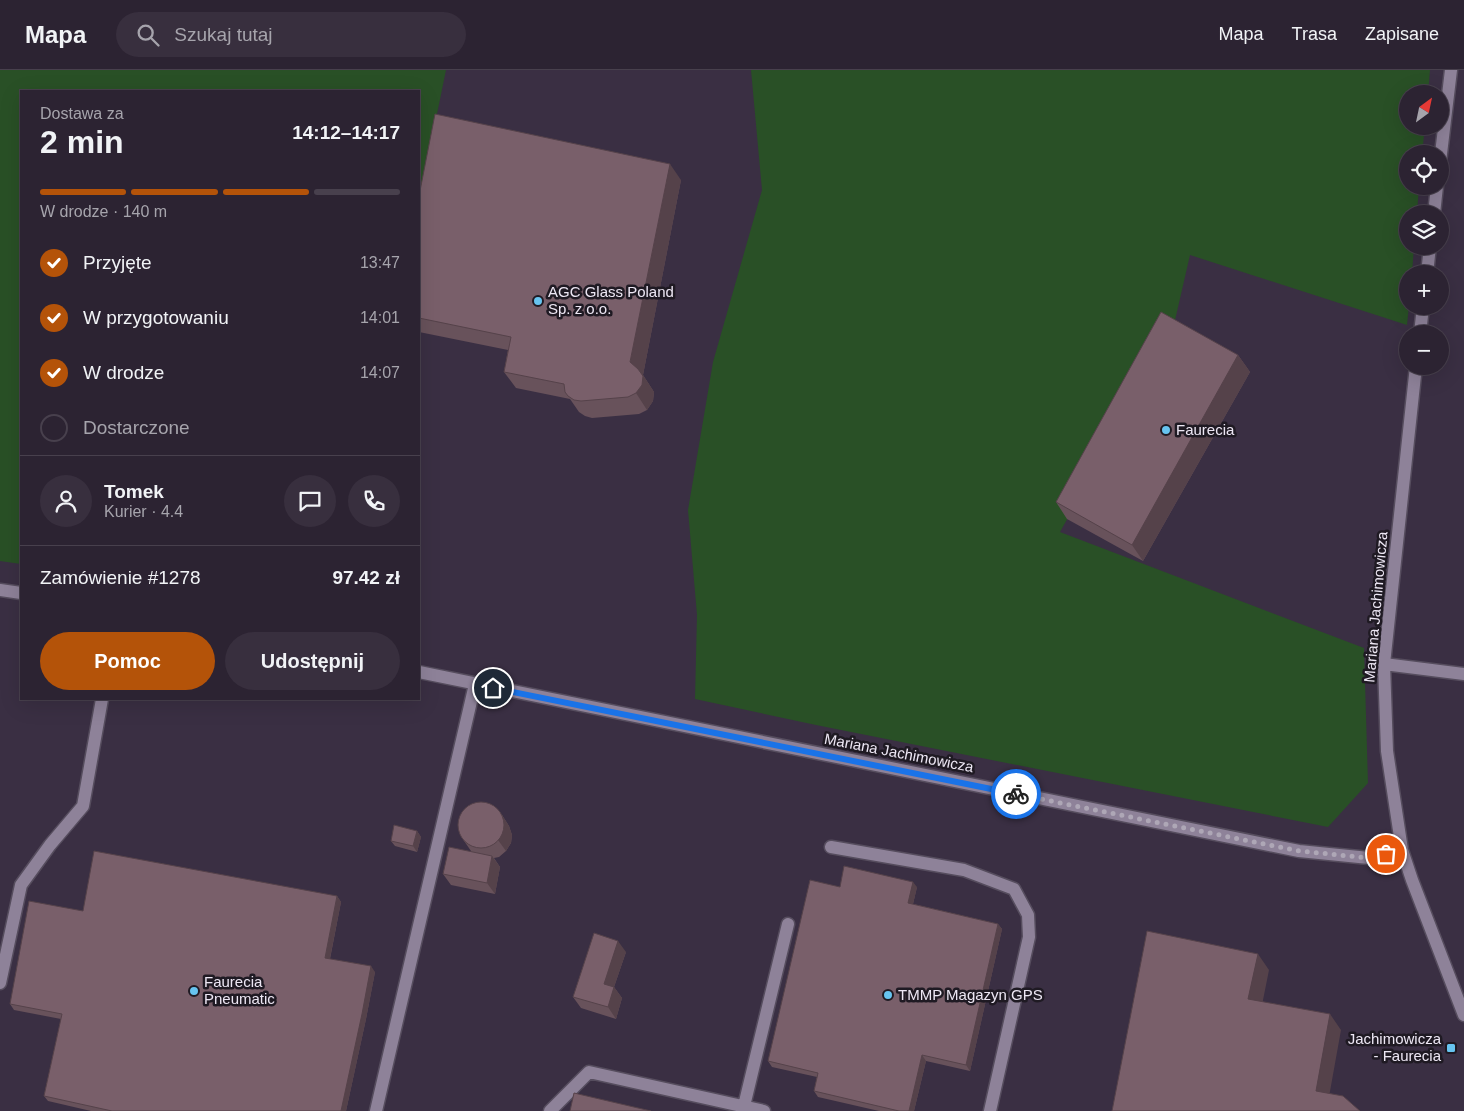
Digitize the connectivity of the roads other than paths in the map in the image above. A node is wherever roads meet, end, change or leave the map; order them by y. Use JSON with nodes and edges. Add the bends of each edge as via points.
{"nodes":[{"id":1,"x":1451,"y":70,"type":"edge"},
{"id":2,"x":1442,"y":145,"type":"edge"},
{"id":3,"x":1415,"y":375,"type":"edge"},
{"id":4,"x":0,"y":590,"type":"edge"},
{"id":5,"x":20,"y":593,"type":"edge"},
{"id":6,"x":1384,"y":664,"type":"junction"},
{"id":7,"x":420,"y":672,"type":"edge"},
{"id":8,"x":1464,"y":674,"type":"edge"},
{"id":9,"x":475,"y":684,"type":"junction"},
{"id":10,"x":102,"y":700,"type":"edge"},
{"id":11,"x":831,"y":847,"type":"dead end"},
{"id":12,"x":1402,"y":850,"type":"junction"},
{"id":13,"x":788,"y":924,"type":"dead end"},
{"id":14,"x":0,"y":983,"type":"edge"},
{"id":15,"x":1464,"y":1015,"type":"edge"},
{"id":16,"x":744,"y":1106,"type":"junction"},
{"id":17,"x":376,"y":1111,"type":"edge"},
{"id":18,"x":550,"y":1111,"type":"edge"},
{"id":19,"x":764,"y":1111,"type":"edge"},
{"id":20,"x":990,"y":1111,"type":"edge"}],
"edges":[{"from":1,"to":2,"type":"street"},
{"from":3,"to":6,"type":"street","name":"Mariana Jachimowicza"},
{"from":4,"to":5,"type":"street"},
{"from":6,"to":8,"type":"street"},
{"from":6,"to":12,"type":"street","name":"Mariana Jachimowicza","via":[[1387,750]]},
{"from":7,"to":9,"type":"street","name":"Mariana Jachimowicza"},
{"from":9,"to":12,"type":"street","name":"Mariana Jachimowicza","via":[[1299,851],[1369,858]]},
{"from":9,"to":17,"type":"street"},
{"from":10,"to":14,"type":"street","via":[[83,806],[21,885]]},
{"from":11,"to":20,"type":"street","via":[[964,870],[1014,889],[1028,915],[1029,937]]},
{"from":12,"to":15,"type":"street","name":"Mariana Jachimowicza"},
{"from":13,"to":16,"type":"street"},
{"from":16,"to":18,"type":"street","via":[[589,1072]]},
{"from":16,"to":19,"type":"street"}]}
